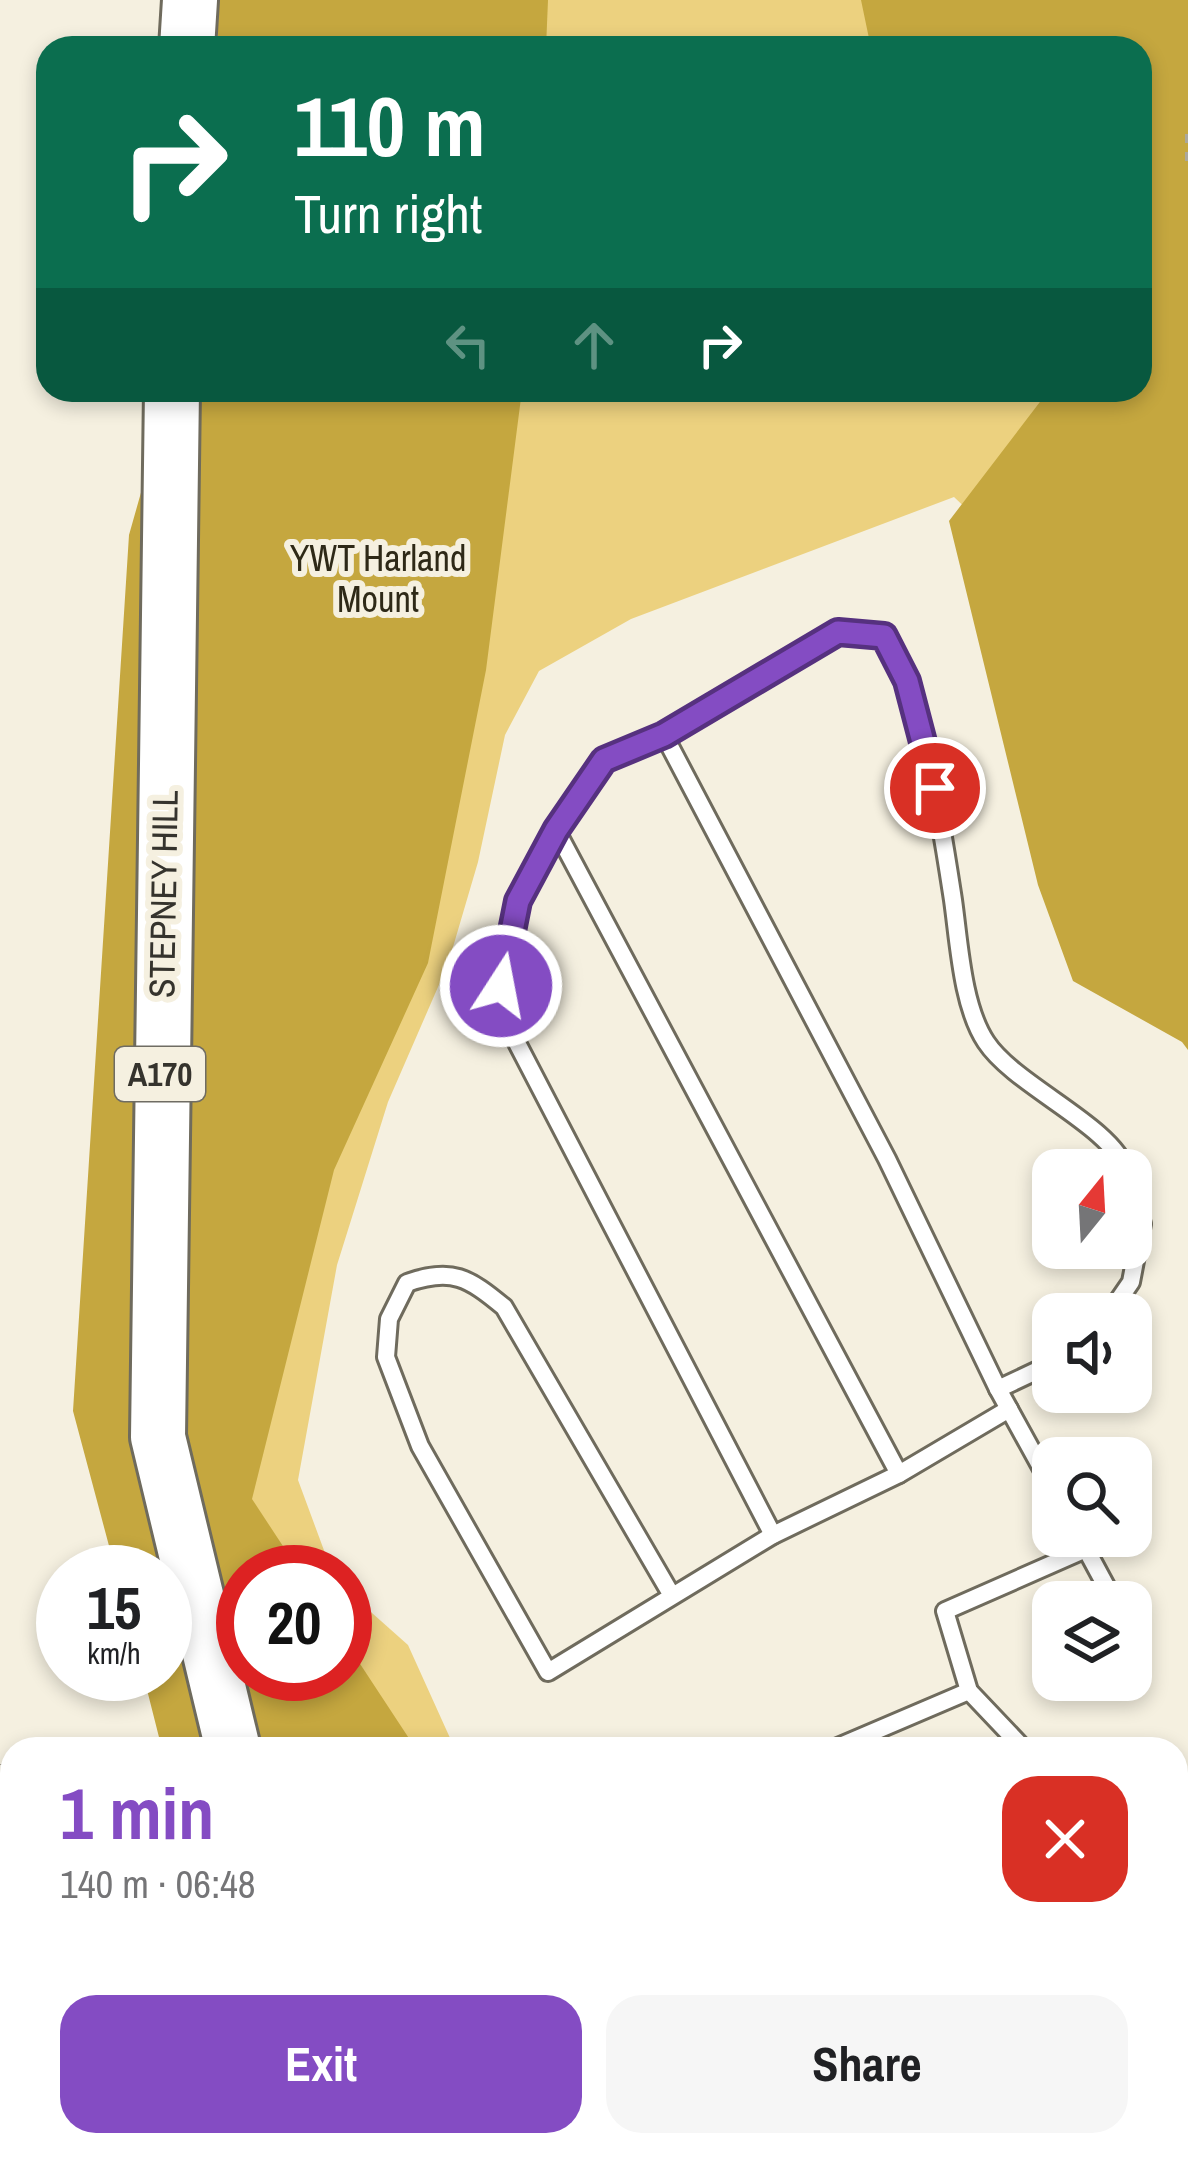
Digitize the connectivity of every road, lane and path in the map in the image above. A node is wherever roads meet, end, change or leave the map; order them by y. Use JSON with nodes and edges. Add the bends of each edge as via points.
{"nodes":[{"id":1,"x":190,"y":0,"type":"edge"},
{"id":2,"x":188,"y":36,"type":"edge"},
{"id":3,"x":1188,"y":134,"type":"edge"},
{"id":4,"x":1188,"y":161,"type":"edge"},
{"id":5,"x":172,"y":402,"type":"edge"},
{"id":6,"x":664,"y":735,"type":"junction"},
{"id":7,"x":556,"y":830,"type":"junction"},
{"id":8,"x":1111,"y":1149,"type":"edge"},
{"id":9,"x":1032,"y":1373,"type":"edge"},
{"id":10,"x":998,"y":1389,"type":"junction"},
{"id":11,"x":1009,"y":1408,"type":"junction"},
{"id":12,"x":1032,"y":1450,"type":"edge"},
{"id":13,"x":899,"y":1474,"type":"junction"},
{"id":14,"x":773,"y":1535,"type":"junction"},
{"id":15,"x":1052,"y":1557,"type":"edge"},
{"id":16,"x":671,"y":1594,"type":"junction"},
{"id":17,"x":969,"y":1691,"type":"junction"},
{"id":18,"x":230,"y":1737,"type":"edge"},
{"id":19,"x":861,"y":1737,"type":"edge"},
{"id":20,"x":1013,"y":1737,"type":"edge"}],
"edges":[{"from":1,"to":2,"type":"highway"},
{"from":3,"to":4,"type":"path"},
{"from":5,"to":18,"type":"highway","name":"STEPNEY HILL","number":"A170","via":[[158,1437]]},
{"from":6,"to":7,"type":"lane","via":[[604,760]]},
{"from":6,"to":8,"type":"lane","via":[[838,632],[884,636],[907,681],[935,788],[966,988],[986,1042]]},
{"from":6,"to":10,"type":"lane"},
{"from":7,"to":13,"type":"lane"},
{"from":7,"to":14,"type":"lane","via":[[518,901],[501,986],[504,1018]]},
{"from":9,"to":10,"type":"lane"},
{"from":10,"to":11,"type":"lane"},
{"from":11,"to":12,"type":"lane"},
{"from":11,"to":13,"type":"lane"},
{"from":13,"to":14,"type":"lane"},
{"from":14,"to":16,"type":"lane"},
{"from":15,"to":17,"type":"lane","via":[[945,1611]]},
{"from":16,"to":16,"type":"lane","via":[[504,1307],[471,1280],[434,1274],[406,1283],[389,1319],[386,1357],[420,1446],[548,1672]]},
{"from":17,"to":19,"type":"lane"},
{"from":17,"to":20,"type":"lane"}]}
